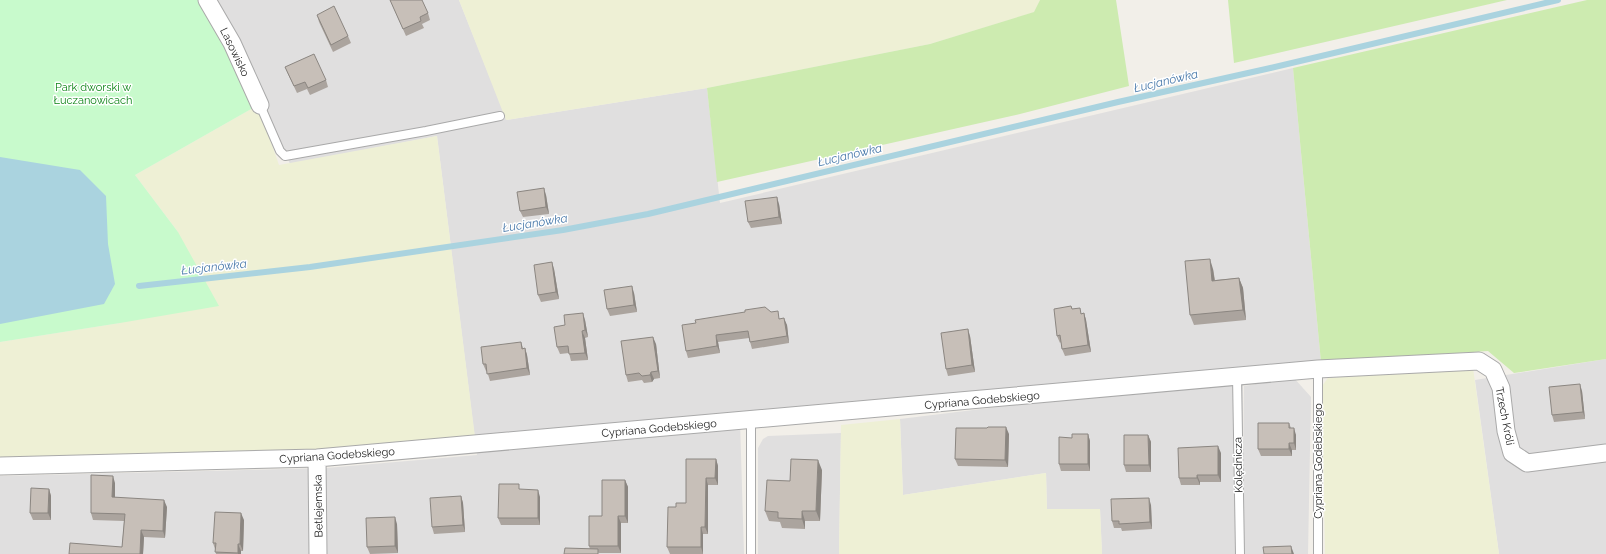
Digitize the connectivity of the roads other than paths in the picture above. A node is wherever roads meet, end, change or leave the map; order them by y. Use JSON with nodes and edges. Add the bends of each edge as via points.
{"nodes":[{"id":1,"x":207,"y":0,"type":"edge"},
{"id":2,"x":260,"y":105,"type":"joint"},
{"id":3,"x":500,"y":116,"type":"dead end"},
{"id":4,"x":1479,"y":361,"type":"joint"},
{"id":5,"x":1318,"y":369,"type":"junction"},
{"id":6,"x":1237,"y":376,"type":"junction"},
{"id":7,"x":751,"y":420,"type":"junction"},
{"id":8,"x":1606,"y":453,"type":"edge"},
{"id":9,"x":317,"y":458,"type":"junction"},
{"id":10,"x":0,"y":466,"type":"edge"},
{"id":11,"x":318,"y":554,"type":"edge"},
{"id":12,"x":751,"y":554,"type":"edge"},
{"id":13,"x":1240,"y":554,"type":"edge"},
{"id":14,"x":1318,"y":554,"type":"edge"}],
"edges":[{"from":1,"to":2,"type":"street","name":"Lasowisko","via":[[232,43]]},
{"from":2,"to":3,"type":"lane","via":[[280,151],[285,156]]},
{"from":4,"to":5,"type":"street","name":"Cypriana Godebskiego"},
{"from":4,"to":8,"type":"street","name":"Trzech Króli","via":[[1493,370],[1501,388],[1506,431],[1512,453],[1527,463]]},
{"from":5,"to":6,"type":"street","name":"Cypriana Godebskiego"},
{"from":5,"to":14,"type":"lane","name":"Cypriana Godebskiego"},
{"from":6,"to":7,"type":"street","name":"Cypriana Godebskiego"},
{"from":6,"to":13,"type":"lane","name":"Kolędnicza"},
{"from":7,"to":9,"type":"street","name":"Cypriana Godebskiego"},
{"from":7,"to":12,"type":"lane"},
{"from":9,"to":10,"type":"street","name":"Cypriana Godebskiego"},
{"from":9,"to":11,"type":"street","name":"Betlejemska"}]}
